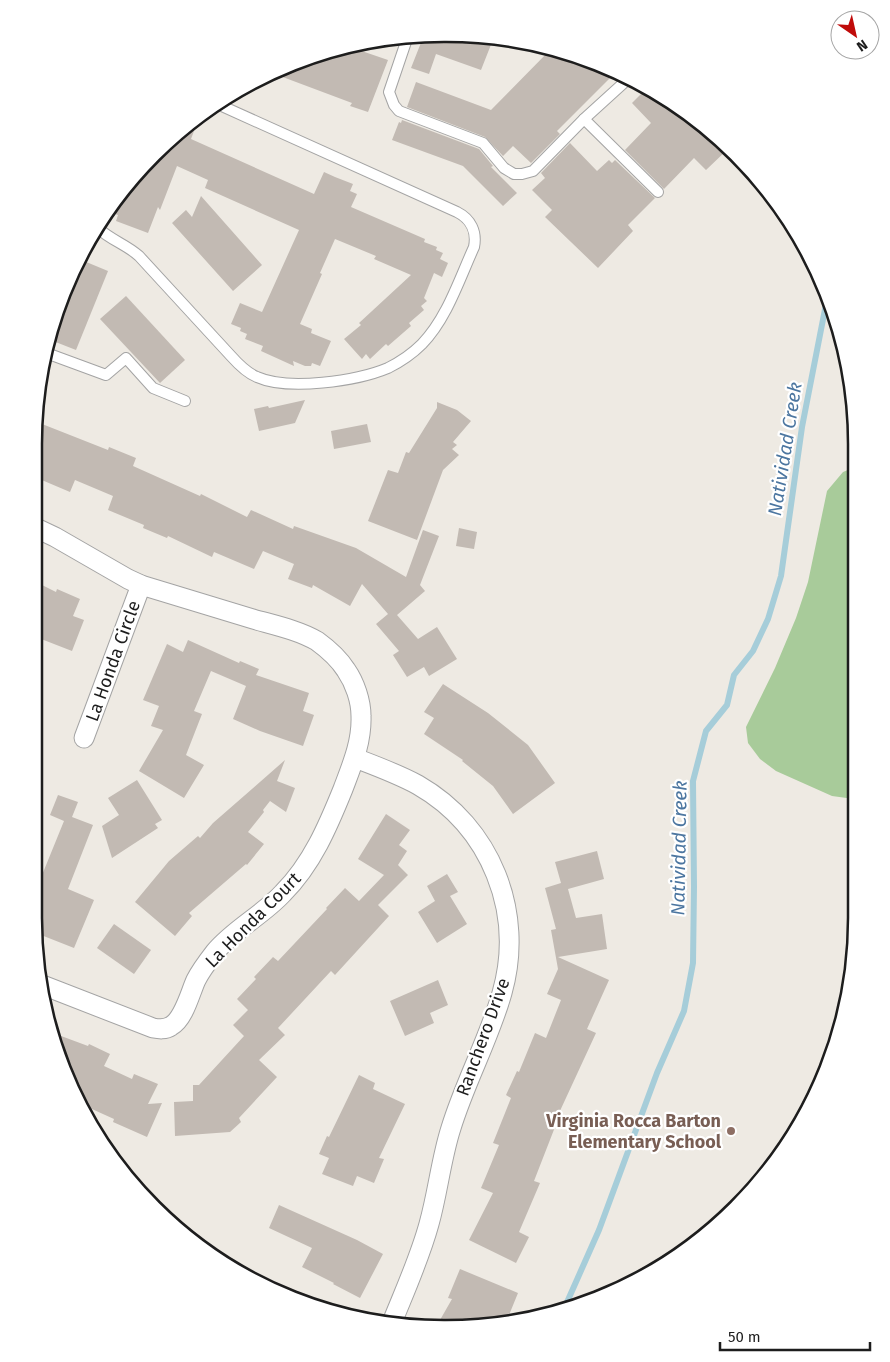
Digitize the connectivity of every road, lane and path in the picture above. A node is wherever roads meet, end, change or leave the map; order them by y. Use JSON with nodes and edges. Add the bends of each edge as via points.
{"nodes":[{"id":1,"x":405,"y":45,"type":"edge"},
{"id":2,"x":623,"y":84,"type":"edge"},
{"id":3,"x":225,"y":107,"type":"edge"},
{"id":4,"x":584,"y":119,"type":"junction"},
{"id":5,"x":658,"y":192,"type":"dead end"},
{"id":6,"x":103,"y":232,"type":"edge"},
{"id":7,"x":53,"y":355,"type":"edge"},
{"id":8,"x":185,"y":400,"type":"dead end"},
{"id":9,"x":42,"y":531,"type":"edge"},
{"id":10,"x":141,"y":585,"type":"junction"},
{"id":11,"x":84,"y":738,"type":"dead end"},
{"id":12,"x":355,"y":758,"type":"junction"},
{"id":13,"x":49,"y":987,"type":"edge"},
{"id":14,"x":394,"y":1316,"type":"edge"}],
"edges":[{"from":1,"to":4,"type":"lane","via":[[389,92],[399,111],[484,143],[504,168],[514,174],[533,171]]},
{"from":2,"to":4,"type":"lane"},
{"from":3,"to":6,"type":"lane","via":[[457,212],[470,223],[476,240],[474,247],[432,333],[401,361],[367,375],[298,384],[258,378],[230,356],[133,250]]},
{"from":4,"to":5,"type":"lane"},
{"from":7,"to":8,"type":"lane","via":[[106,375],[126,358],[153,388]]},
{"from":9,"to":10,"type":"street","name":"La Honda Court"},
{"from":10,"to":11,"type":"street","name":"La Honda Circle"},
{"from":10,"to":12,"type":"street","name":"La Honda Court","via":[[300,634],[328,649],[346,670],[359,698],[361,729]]},
{"from":12,"to":13,"type":"street","name":"La Honda Court","via":[[326,830],[305,866],[282,895],[216,951],[196,981],[176,1023],[161,1029],[153,1028]]},
{"from":12,"to":14,"type":"street","name":"Ranchero Drive","via":[[417,784],[463,821],[495,873],[508,914],[510,933],[510,954],[502,994],[451,1127],[429,1224]]}]}
